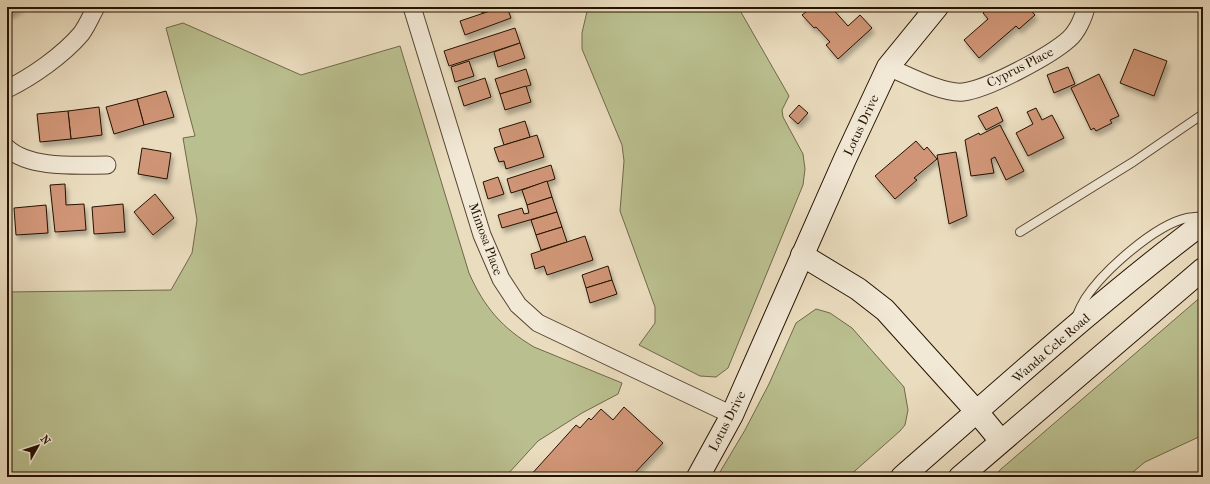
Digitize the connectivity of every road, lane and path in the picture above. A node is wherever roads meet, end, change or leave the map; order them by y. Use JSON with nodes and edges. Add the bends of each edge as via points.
{"nodes":[{"id":1,"x":96,"y":7,"type":"edge"},
{"id":2,"x":412,"y":7,"type":"edge"},
{"id":3,"x":937,"y":7,"type":"edge"},
{"id":4,"x":1086,"y":7,"type":"edge"},
{"id":5,"x":888,"y":67,"type":"junction"},
{"id":6,"x":7,"y":89,"type":"edge"},
{"id":7,"x":1203,"y":114,"type":"edge"},
{"id":8,"x":7,"y":148,"type":"edge"},
{"id":9,"x":108,"y":165,"type":"dead end"},
{"id":10,"x":1203,"y":216,"type":"edge"},
{"id":11,"x":1203,"y":223,"type":"edge"},
{"id":12,"x":1020,"y":232,"type":"dead end"},
{"id":13,"x":802,"y":255,"type":"junction"},
{"id":14,"x":1203,"y":269,"type":"edge"},
{"id":15,"x":1068,"y":332,"type":"junction"},
{"id":16,"x":977,"y":412,"type":"junction"},
{"id":17,"x":732,"y":415,"type":"junction"},
{"id":18,"x":1001,"y":442,"type":"junction"},
{"id":19,"x":698,"y":477,"type":"edge"},
{"id":20,"x":902,"y":477,"type":"edge"},
{"id":21,"x":960,"y":477,"type":"edge"}],
"edges":[{"from":1,"to":6,"type":"street","via":[[81,33],[57,57]]},
{"from":2,"to":17,"type":"street","name":"Mimosa Place","via":[[482,235],[501,279],[518,305],[538,323]]},
{"from":3,"to":5,"type":"street","name":"Lotus Drive"},
{"from":4,"to":5,"type":"street","name":"Cyprus Place","via":[[1070,38],[1056,49],[983,87],[962,92],[942,89]]},
{"from":5,"to":13,"type":"street","name":"Lotus Drive"},
{"from":7,"to":12,"type":"lane","via":[[1133,162]]},
{"from":8,"to":9,"type":"street","via":[[28,160]]},
{"from":10,"to":15,"type":"lane","via":[[1187,218],[1172,224],[1129,252],[1085,299]]},
{"from":11,"to":15,"type":"street","name":"Wanda Cele Road","via":[[1152,261]]},
{"from":13,"to":16,"type":"street","via":[[858,288],[885,310]]},
{"from":13,"to":17,"type":"street","name":"Lotus Drive"},
{"from":14,"to":18,"type":"street"},
{"from":15,"to":16,"type":"street","name":"Wanda Cele Road"},
{"from":16,"to":18,"type":"street"},
{"from":16,"to":20,"type":"street","name":"Wanda Cele Road"},
{"from":17,"to":19,"type":"street","name":"Lotus Drive"},
{"from":18,"to":21,"type":"street"}]}
